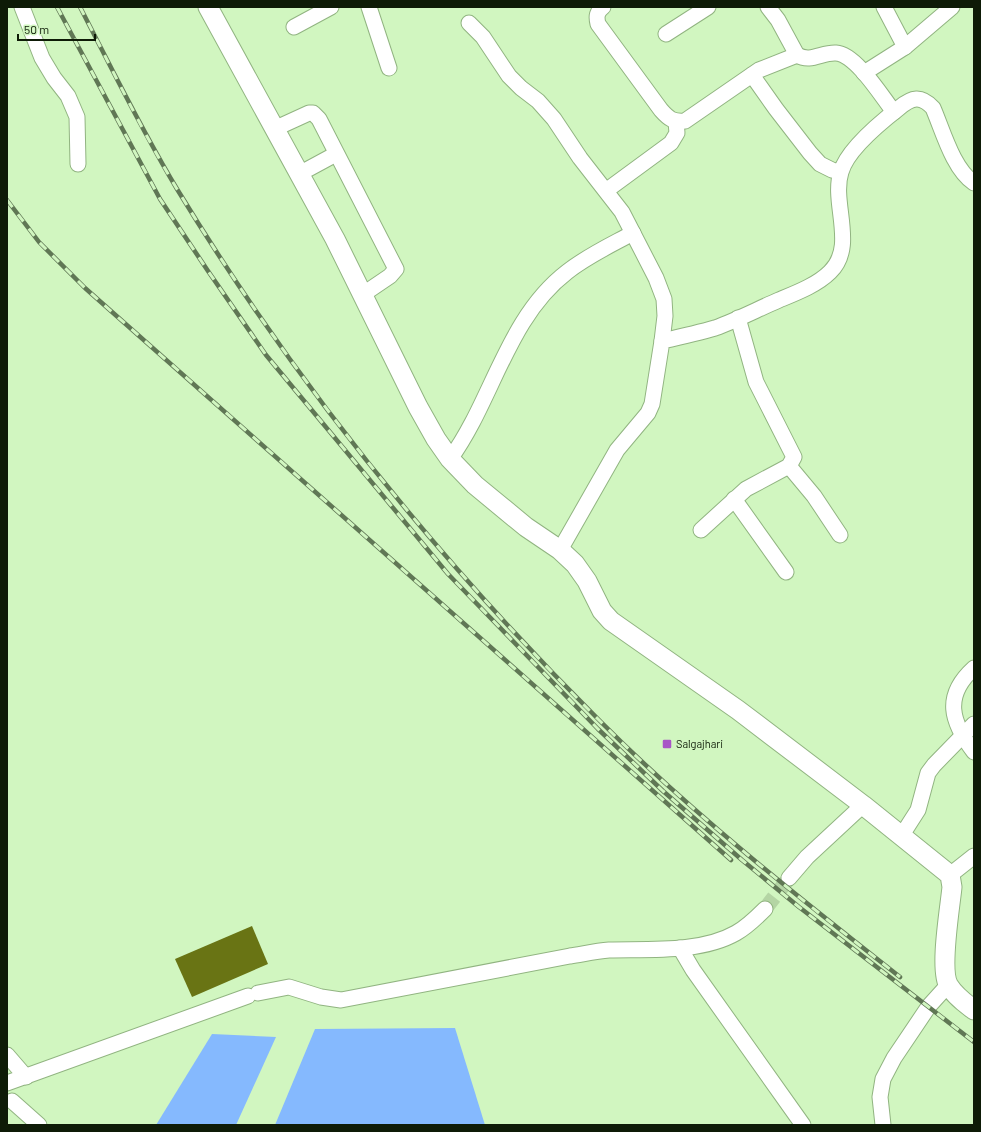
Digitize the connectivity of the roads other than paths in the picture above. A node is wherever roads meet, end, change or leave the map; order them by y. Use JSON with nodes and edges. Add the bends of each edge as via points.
{"nodes":[{"id":1,"x":22,"y":7,"type":"edge"},
{"id":2,"x":208,"y":7,"type":"edge"},
{"id":3,"x":331,"y":7,"type":"edge"},
{"id":4,"x":370,"y":7,"type":"edge"},
{"id":5,"x":603,"y":7,"type":"edge"},
{"id":6,"x":708,"y":7,"type":"edge"},
{"id":7,"x":768,"y":7,"type":"edge"},
{"id":8,"x":884,"y":7,"type":"edge"},
{"id":9,"x":952,"y":7,"type":"edge"},
{"id":10,"x":469,"y":23,"type":"dead end"},
{"id":11,"x":294,"y":27,"type":"dead end"},
{"id":12,"x":666,"y":34,"type":"dead end"},
{"id":13,"x":905,"y":47,"type":"junction"},
{"id":14,"x":797,"y":55,"type":"junction"},
{"id":15,"x":389,"y":68,"type":"dead end"},
{"id":16,"x":864,"y":73,"type":"junction"},
{"id":17,"x":752,"y":75,"type":"junction"},
{"id":18,"x":894,"y":112,"type":"junction"},
{"id":19,"x":676,"y":122,"type":"junction"},
{"id":20,"x":274,"y":129,"type":"junction"},
{"id":21,"x":336,"y":154,"type":"junction"},
{"id":22,"x":78,"y":164,"type":"dead end"},
{"id":23,"x":840,"y":172,"type":"junction"},
{"id":24,"x":298,"y":174,"type":"junction"},
{"id":25,"x":974,"y":183,"type":"edge"},
{"id":26,"x":607,"y":190,"type":"junction"},
{"id":27,"x":633,"y":233,"type":"junction"},
{"id":28,"x":362,"y":295,"type":"junction"},
{"id":29,"x":738,"y":318,"type":"junction"},
{"id":30,"x":662,"y":341,"type":"junction"},
{"id":31,"x":450,"y":459,"type":"junction"},
{"id":32,"x":788,"y":466,"type":"junction"},
{"id":33,"x":734,"y":499,"type":"junction"},
{"id":34,"x":702,"y":530,"type":"dead end"},
{"id":35,"x":840,"y":534,"type":"dead end"},
{"id":36,"x":560,"y":550,"type":"junction"},
{"id":37,"x":786,"y":572,"type":"dead end"},
{"id":38,"x":974,"y":668,"type":"edge"},
{"id":39,"x":974,"y":724,"type":"edge"},
{"id":40,"x":962,"y":736,"type":"junction"},
{"id":41,"x":974,"y":752,"type":"edge"},
{"id":42,"x":863,"y":804,"type":"junction"},
{"id":43,"x":902,"y":835,"type":"junction"},
{"id":44,"x":974,"y":856,"type":"edge"},
{"id":45,"x":950,"y":875,"type":"junction"},
{"id":46,"x":789,"y":878,"type":"tunnel mouth"},
{"id":47,"x":765,"y":909,"type":"tunnel mouth"},
{"id":48,"x":680,"y":948,"type":"junction"},
{"id":49,"x":948,"y":986,"type":"junction"},
{"id":50,"x":974,"y":1010,"type":"edge"},
{"id":51,"x":7,"y":1055,"type":"edge"},
{"id":52,"x":26,"y":1077,"type":"junction"},
{"id":53,"x":7,"y":1083,"type":"edge"},
{"id":54,"x":12,"y":1101,"type":"dead end"},
{"id":55,"x":878,"y":1124,"type":"edge"},
{"id":56,"x":39,"y":1125,"type":"edge"},
{"id":57,"x":803,"y":1125,"type":"edge"}],
"edges":[{"from":1,"to":22,"type":"street","via":[[42,58],[68,96],[77,117]]},
{"from":2,"to":20,"type":"main road"},
{"from":3,"to":11,"type":"street"},
{"from":4,"to":15,"type":"street"},
{"from":5,"to":19,"type":"street","via":[[596,17],[598,24],[668,119]]},
{"from":6,"to":12,"type":"street"},
{"from":7,"to":14,"type":"street"},
{"from":8,"to":13,"type":"street"},
{"from":9,"to":13,"type":"street"},
{"from":10,"to":26,"type":"street","via":[[483,37],[509,76],[554,119],[580,158]]},
{"from":13,"to":16,"type":"street"},
{"from":14,"to":16,"type":"street","via":[[809,59],[836,53],[844,55]]},
{"from":14,"to":17,"type":"street"},
{"from":16,"to":18,"type":"street"},
{"from":17,"to":19,"type":"street","via":[[685,121]]},
{"from":17,"to":23,"type":"street","via":[[810,153],[820,164]]},
{"from":18,"to":23,"type":"street","via":[[854,150]]},
{"from":18,"to":25,"type":"street","via":[[914,98],[927,102],[959,168],[966,178]]},
{"from":19,"to":26,"type":"street","via":[[677,133],[671,143]]},
{"from":20,"to":21,"type":"street","via":[[313,113],[319,119]]},
{"from":20,"to":24,"type":"main road"},
{"from":21,"to":24,"type":"street"},
{"from":21,"to":28,"type":"street","via":[[396,269]]},
{"from":23,"to":29,"type":"street","via":[[838,186],[842,249],[834,267],[817,281]]},
{"from":24,"to":28,"type":"main road"},
{"from":26,"to":27,"type":"street"},
{"from":27,"to":30,"type":"street","via":[[664,299]]},
{"from":27,"to":31,"type":"street","via":[[566,272],[548,290],[527,317],[511,344],[474,423]]},
{"from":28,"to":31,"type":"main road","via":[[418,407]]},
{"from":29,"to":30,"type":"street","via":[[710,329]]},
{"from":29,"to":32,"type":"street","via":[[756,382],[793,452],[794,457]]},
{"from":30,"to":36,"type":"street","via":[[652,404],[648,413],[617,450]]},
{"from":31,"to":36,"type":"main road","via":[[475,485],[526,527]]},
{"from":32,"to":33,"type":"street","via":[[746,489]]},
{"from":32,"to":35,"type":"street","via":[[814,496]]},
{"from":33,"to":34,"type":"street"},
{"from":33,"to":37,"type":"street"},
{"from":36,"to":42,"type":"main road","via":[[579,569],[602,611],[612,621],[738,710]]},
{"from":38,"to":40,"type":"street","via":[[956,688],[955,718]]},
{"from":39,"to":40,"type":"street"},
{"from":40,"to":41,"type":"street"},
{"from":40,"to":43,"type":"street","via":[[928,774],[918,810]]},
{"from":42,"to":43,"type":"main road"},
{"from":42,"to":46,"type":"street","via":[[807,857]]},
{"from":43,"to":45,"type":"main road"},
{"from":44,"to":45,"type":"street"},
{"from":45,"to":49,"type":"main road","via":[[952,887],[944,970]]},
{"from":47,"to":48,"type":"street","via":[[736,933],[714,941]]},
{"from":48,"to":52,"type":"street","via":[[607,950],[341,1000],[289,987],[253,994]]},
{"from":48,"to":57,"type":"street"},
{"from":49,"to":50,"type":"main road"},
{"from":49,"to":55,"type":"street","via":[[926,1010],[894,1058],[880,1096]]},
{"from":51,"to":52,"type":"street"},
{"from":52,"to":53,"type":"street"},
{"from":54,"to":56,"type":"street"}]}
